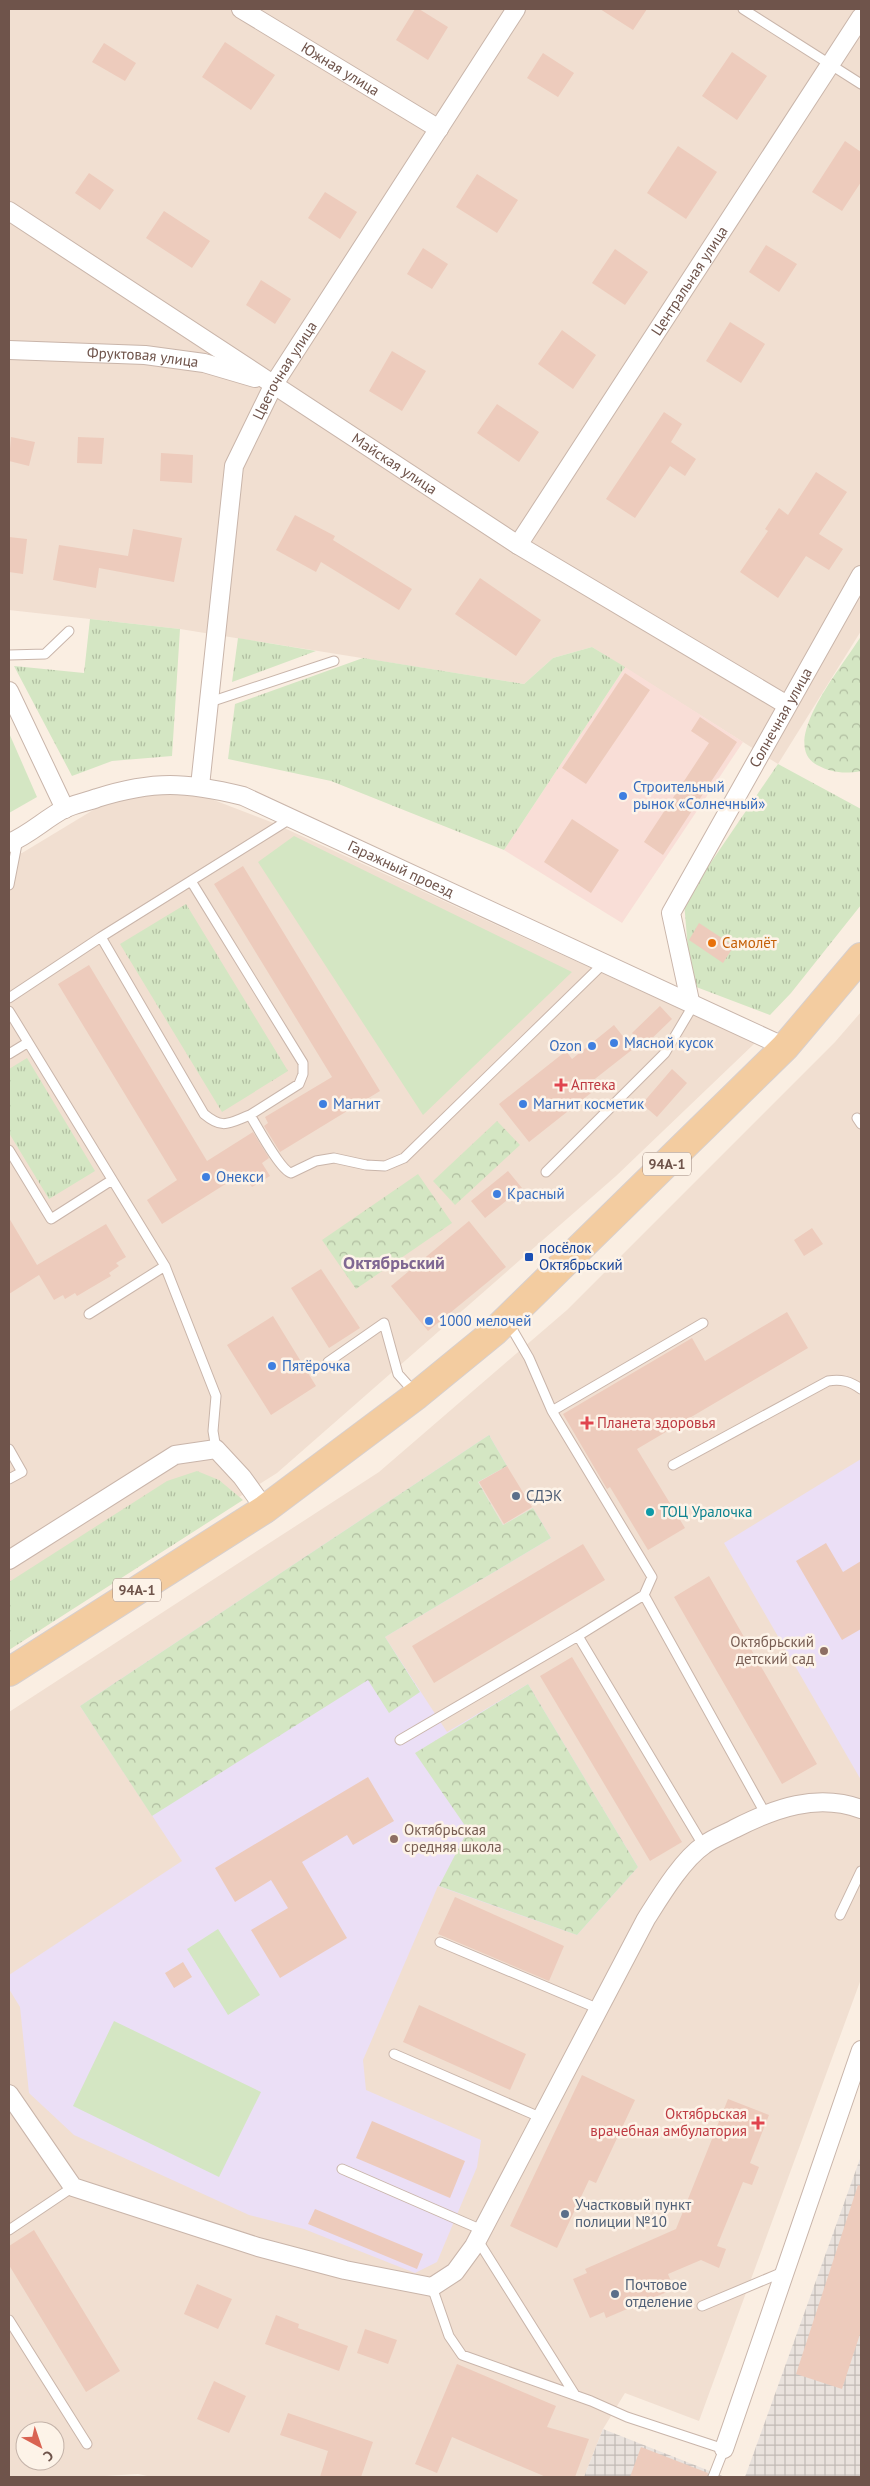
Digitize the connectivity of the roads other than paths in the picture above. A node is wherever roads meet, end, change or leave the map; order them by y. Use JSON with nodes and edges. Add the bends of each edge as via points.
{"nodes":[{"id":1,"x":241,"y":9,"type":"edge"},
{"id":2,"x":516,"y":9,"type":"edge"},
{"id":3,"x":743,"y":9,"type":"edge"},
{"id":4,"x":861,"y":17,"type":"edge"},
{"id":5,"x":831,"y":64,"type":"junction"},
{"id":6,"x":861,"y":84,"type":"edge"},
{"id":7,"x":439,"y":129,"type":"junction"},
{"id":8,"x":9,"y":211,"type":"edge"},
{"id":9,"x":9,"y":350,"type":"edge"},
{"id":10,"x":274,"y":384,"type":"junction"},
{"id":11,"x":518,"y":545,"type":"junction"},
{"id":12,"x":861,"y":575,"type":"edge"},
{"id":13,"x":68,"y":631,"type":"dead end"},
{"id":14,"x":9,"y":655,"type":"edge"},
{"id":15,"x":334,"y":661,"type":"dead end"},
{"id":16,"x":9,"y":690,"type":"edge"},
{"id":17,"x":207,"y":703,"type":"junction"},
{"id":18,"x":787,"y":706,"type":"junction"},
{"id":19,"x":200,"y":786,"type":"junction"},
{"id":20,"x":64,"y":809,"type":"junction"},
{"id":21,"x":290,"y":819,"type":"junction"},
{"id":22,"x":14,"y":841,"type":"edge"},
{"id":23,"x":191,"y":881,"type":"junction"},
{"id":24,"x":9,"y":884,"type":"edge"},
{"id":25,"x":101,"y":937,"type":"junction"},
{"id":26,"x":861,"y":957,"type":"edge"},
{"id":27,"x":604,"y":963,"type":"junction"},
{"id":28,"x":9,"y":998,"type":"edge"},
{"id":29,"x":692,"y":1002,"type":"junction"},
{"id":30,"x":9,"y":1011,"type":"edge"},
{"id":31,"x":27,"y":1043,"type":"junction"},
{"id":32,"x":785,"y":1047,"type":"junction"},
{"id":33,"x":9,"y":1054,"type":"edge"},
{"id":34,"x":250,"y":1115,"type":"junction"},
{"id":35,"x":9,"y":1150,"type":"edge"},
{"id":36,"x":546,"y":1172,"type":"dead end"},
{"id":37,"x":112,"y":1180,"type":"junction"},
{"id":38,"x":165,"y":1266,"type":"junction"},
{"id":39,"x":89,"y":1314,"type":"dead end"},
{"id":40,"x":507,"y":1320,"type":"junction"},
{"id":41,"x":703,"y":1323,"type":"dead end"},
{"id":42,"x":328,"y":1362,"type":"dead end"},
{"id":43,"x":861,"y":1389,"type":"edge"},
{"id":44,"x":417,"y":1395,"type":"junction"},
{"id":45,"x":552,"y":1412,"type":"junction"},
{"id":46,"x":9,"y":1449,"type":"edge"},
{"id":47,"x":216,"y":1450,"type":"junction"},
{"id":48,"x":673,"y":1465,"type":"dead end"},
{"id":49,"x":9,"y":1479,"type":"edge"},
{"id":50,"x":265,"y":1509,"type":"junction"},
{"id":51,"x":9,"y":1560,"type":"edge"},
{"id":52,"x":644,"y":1594,"type":"junction"},
{"id":53,"x":578,"y":1636,"type":"junction"},
{"id":54,"x":9,"y":1672,"type":"edge"},
{"id":55,"x":400,"y":1740,"type":"dead end"},
{"id":56,"x":861,"y":1809,"type":"edge"},
{"id":57,"x":765,"y":1813,"type":"junction"},
{"id":58,"x":703,"y":1845,"type":"junction"},
{"id":59,"x":861,"y":1871,"type":"edge"},
{"id":60,"x":840,"y":1915,"type":"dead end"},
{"id":61,"x":440,"y":1942,"type":"dead end"},
{"id":62,"x":599,"y":2009,"type":"junction"},
{"id":63,"x":861,"y":2050,"type":"edge"},
{"id":64,"x":394,"y":2054,"type":"dead end"},
{"id":65,"x":9,"y":2094,"type":"edge"},
{"id":66,"x":543,"y":2118,"type":"junction"},
{"id":67,"x":342,"y":2169,"type":"dead end"},
{"id":68,"x":73,"y":2187,"type":"junction"},
{"id":69,"x":9,"y":2230,"type":"edge"},
{"id":70,"x":479,"y":2234,"type":"junction"},
{"id":71,"x":784,"y":2272,"type":"junction"},
{"id":72,"x":432,"y":2287,"type":"junction"},
{"id":73,"x":702,"y":2306,"type":"dead end"},
{"id":74,"x":9,"y":2320,"type":"edge"},
{"id":75,"x":574,"y":2395,"type":"junction"},
{"id":76,"x":87,"y":2444,"type":"dead end"},
{"id":77,"x":724,"y":2449,"type":"junction"},
{"id":78,"x":713,"y":2477,"type":"edge"}],
"edges":[{"from":1,"to":7,"type":"street","name":"Южная улица"},
{"from":2,"to":7,"type":"street","name":"Цветочная улица"},
{"from":3,"to":5,"type":"lane"},
{"from":4,"to":5,"type":"street","name":"Центральная улица"},
{"from":5,"to":6,"type":"lane"},
{"from":5,"to":11,"type":"street","name":"Центральная улица"},
{"from":7,"to":10,"type":"street","name":"Цветочная улица"},
{"from":8,"to":10,"type":"street","name":"Майская улица"},
{"from":9,"to":10,"type":"street","name":"Фруктовая улица","via":[[145,355],[204,363]]},
{"from":10,"to":11,"type":"street","name":"Майская улица"},
{"from":10,"to":17,"type":"street","name":"Цветочная улица","via":[[234,466]]},
{"from":11,"to":18,"type":"street","name":"Майская улица"},
{"from":12,"to":18,"type":"street","name":"Солнечная улица"},
{"from":13,"to":14,"type":"lane","via":[[45,654]]},
{"from":15,"to":17,"type":"lane"},
{"from":16,"to":20,"type":"street"},
{"from":17,"to":19,"type":"street","name":"Цветочная улица"},
{"from":18,"to":29,"type":"street","name":"Солнечная улица","via":[[671,913]]},
{"from":19,"to":20,"type":"street","name":"Гаражный проезд","via":[[152,785],[128,789]]},
{"from":19,"to":21,"type":"street","name":"Гаражный проезд","via":[[243,796]]},
{"from":20,"to":22,"type":"street","name":"Гаражный проезд"},
{"from":21,"to":23,"type":"lane"},
{"from":21,"to":27,"type":"street","name":"Гаражный проезд"},
{"from":22,"to":24,"type":"lane"},
{"from":23,"to":25,"type":"lane"},
{"from":23,"to":34,"type":"lane","via":[[303,1062],[299,1084]]},
{"from":25,"to":28,"type":"lane"},
{"from":25,"to":34,"type":"lane","via":[[204,1114],[215,1123],[227,1124]]},
{"from":26,"to":32,"type":"main road","number":"94А-1"},
{"from":27,"to":29,"type":"street","name":"Гаражный проезд"},
{"from":27,"to":34,"type":"lane","via":[[404,1158],[385,1166],[334,1158],[316,1161],[296,1172],[287,1172]]},
{"from":29,"to":32,"type":"street","name":"Гаражный проезд"},
{"from":29,"to":36,"type":"lane","via":[[665,1053]]},
{"from":30,"to":31,"type":"lane"},
{"from":31,"to":33,"type":"lane"},
{"from":31,"to":37,"type":"lane"},
{"from":32,"to":40,"type":"main road","number":"94А-1"},
{"from":35,"to":37,"type":"lane","via":[[51,1219]]},
{"from":37,"to":38,"type":"lane"},
{"from":38,"to":39,"type":"lane"},
{"from":38,"to":47,"type":"lane","via":[[216,1396],[213,1431]]},
{"from":40,"to":44,"type":"main road","number":"94А-1"},
{"from":40,"to":45,"type":"lane","via":[[529,1358]]},
{"from":41,"to":45,"type":"lane"},
{"from":42,"to":44,"type":"lane","via":[[384,1323],[398,1374]]},
{"from":43,"to":48,"type":"lane","via":[[841,1379],[828,1381]]},
{"from":44,"to":50,"type":"main road","number":"94А-1"},
{"from":45,"to":52,"type":"lane","via":[[652,1577]]},
{"from":46,"to":49,"type":"lane","via":[[22,1472]]},
{"from":47,"to":50,"type":"street","via":[[242,1477]]},
{"from":47,"to":51,"type":"street","via":[[175,1455]]},
{"from":50,"to":54,"type":"main road","number":"94А-1"},
{"from":52,"to":53,"type":"lane"},
{"from":52,"to":57,"type":"lane"},
{"from":53,"to":55,"type":"lane"},
{"from":53,"to":58,"type":"lane"},
{"from":56,"to":57,"type":"street","via":[[845,1803],[804,1802]]},
{"from":57,"to":58,"type":"street"},
{"from":58,"to":62,"type":"street","via":[[667,1884]]},
{"from":59,"to":60,"type":"lane"},
{"from":61,"to":62,"type":"lane"},
{"from":62,"to":66,"type":"street"},
{"from":63,"to":71,"type":"street"},
{"from":64,"to":66,"type":"lane"},
{"from":65,"to":68,"type":"street"},
{"from":66,"to":70,"type":"street"},
{"from":67,"to":70,"type":"lane"},
{"from":68,"to":69,"type":"lane"},
{"from":68,"to":72,"type":"street","via":[[258,2247],[345,2270]]},
{"from":70,"to":72,"type":"street","via":[[456,2272]]},
{"from":70,"to":75,"type":"lane"},
{"from":71,"to":73,"type":"lane"},
{"from":71,"to":77,"type":"street"},
{"from":72,"to":75,"type":"lane","via":[[449,2336],[462,2355]]},
{"from":74,"to":76,"type":"lane"},
{"from":75,"to":77,"type":"lane","via":[[627,2417]]},
{"from":77,"to":78,"type":"lane"}]}
